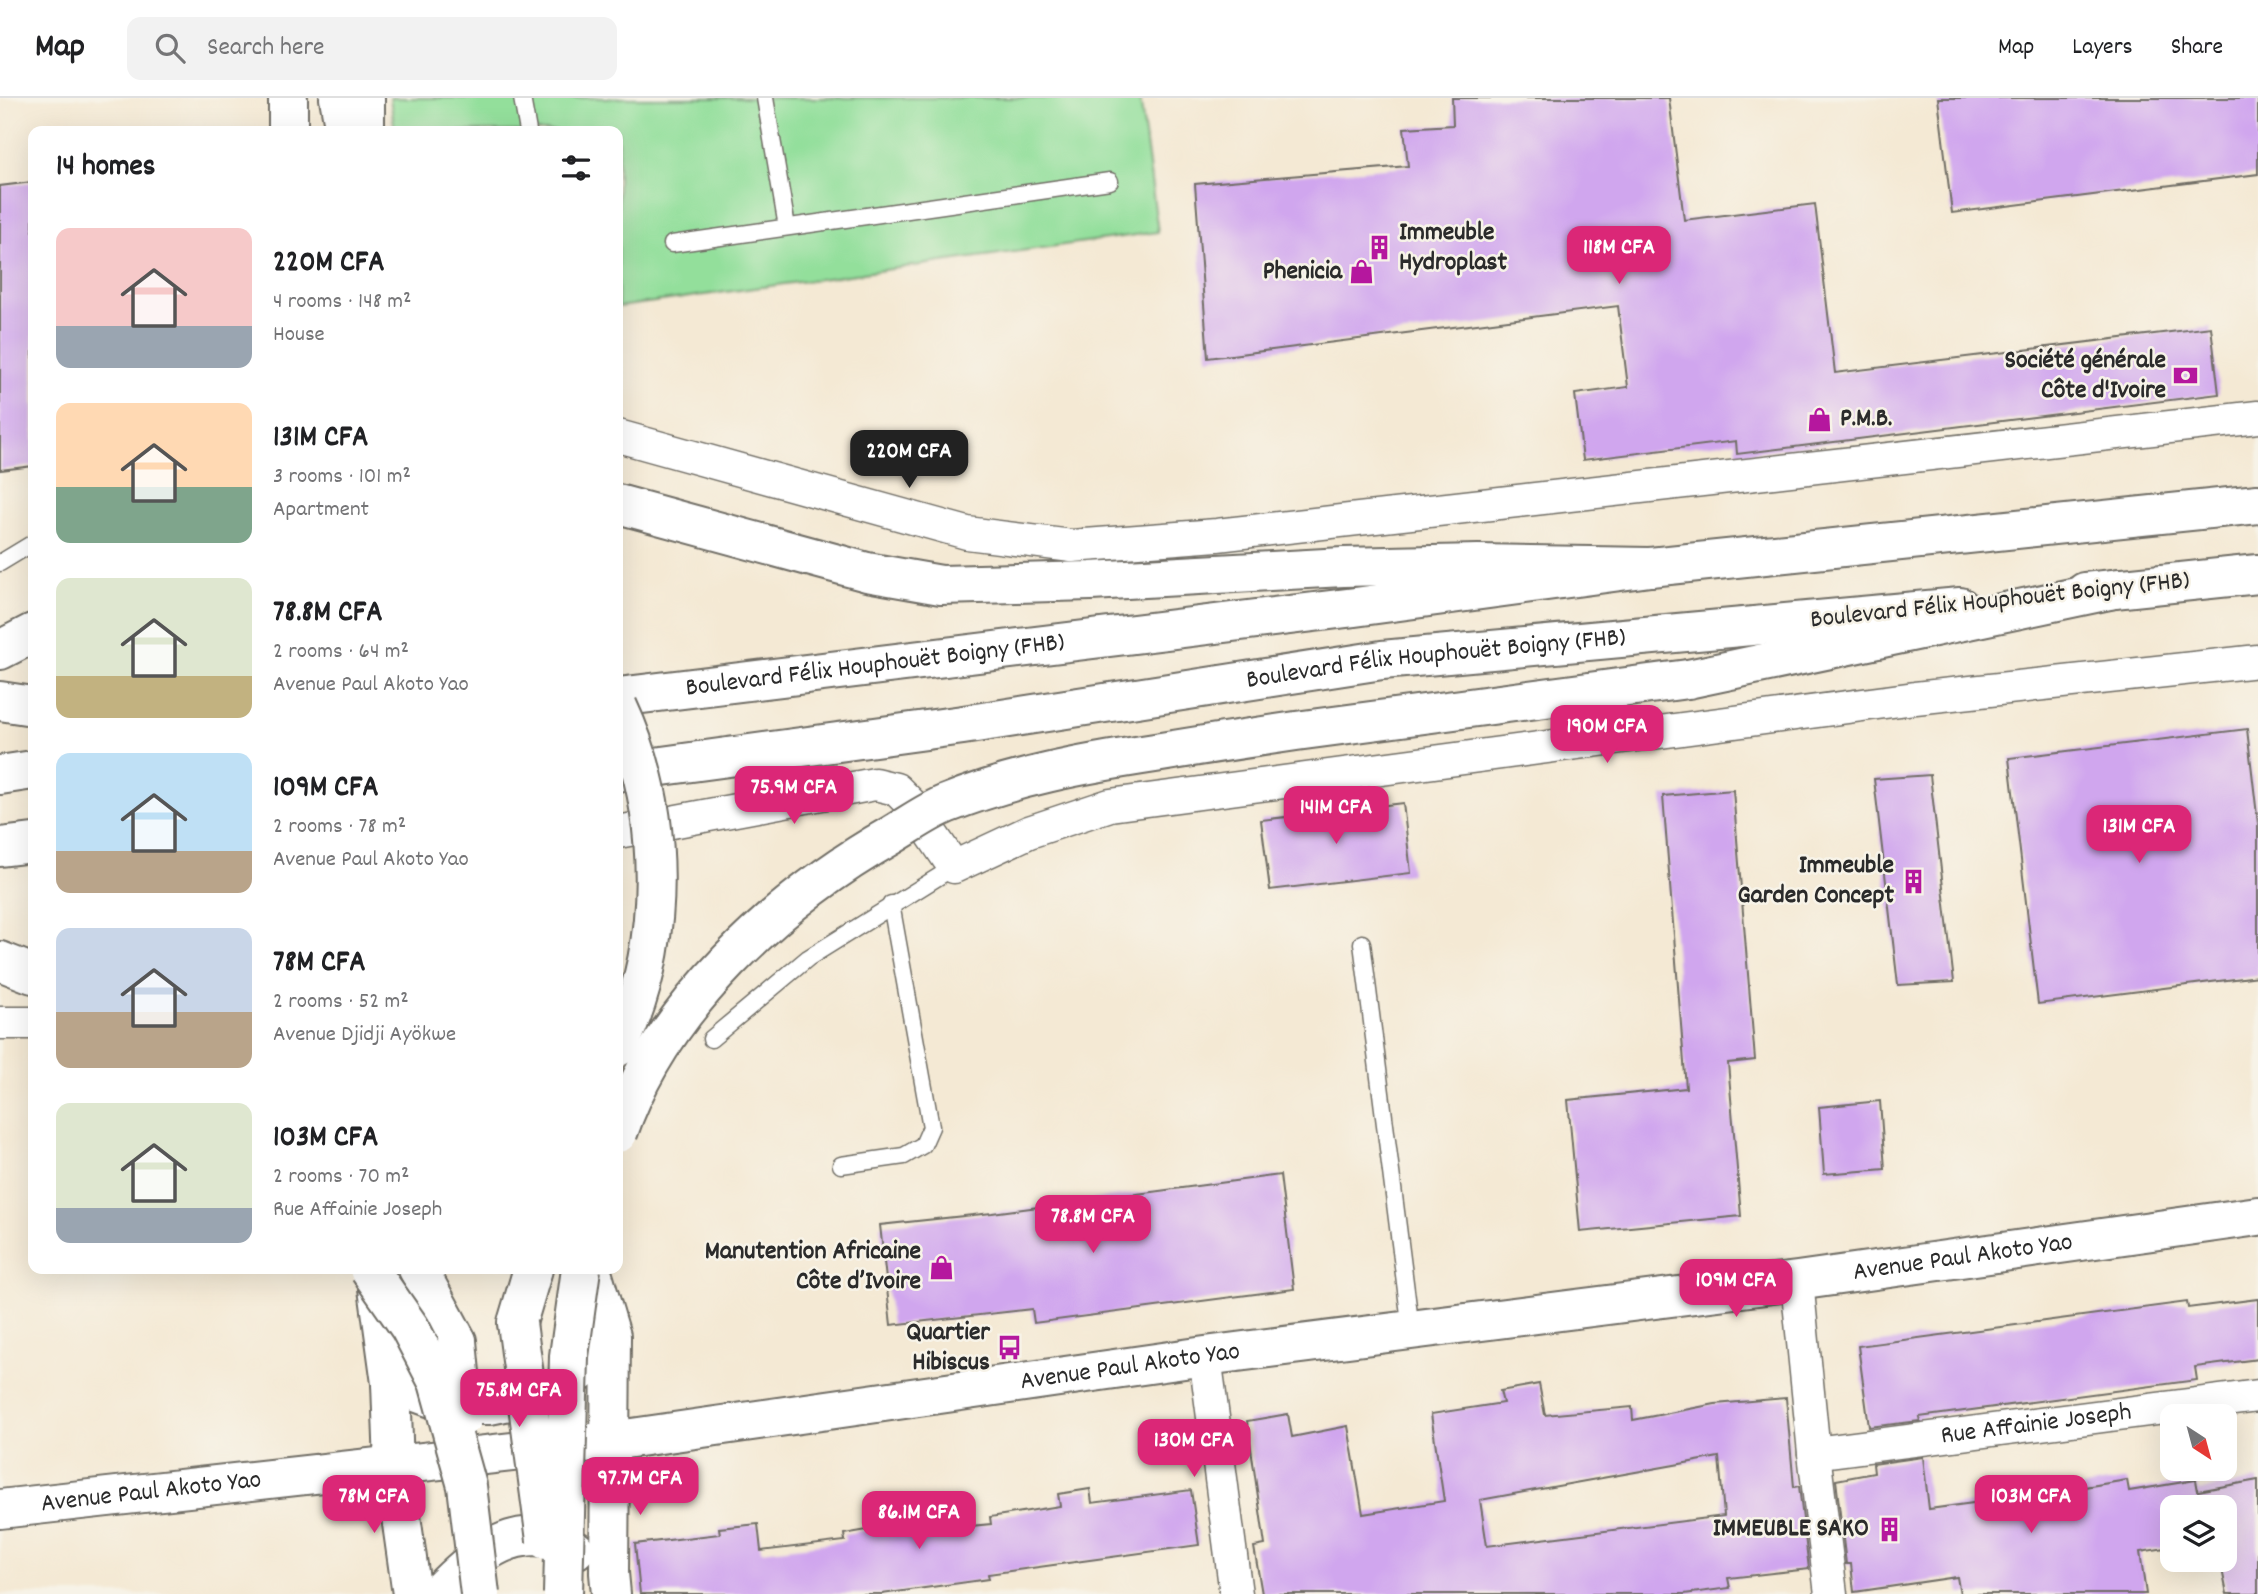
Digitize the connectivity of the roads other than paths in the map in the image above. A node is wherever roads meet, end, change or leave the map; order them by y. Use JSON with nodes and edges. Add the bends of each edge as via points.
{"nodes":[{"id":1,"x":289,"y":98,"type":"edge"},
{"id":2,"x":339,"y":98,"type":"edge"},
{"id":3,"x":365,"y":98,"type":"edge"},
{"id":4,"x":522,"y":98,"type":"edge"},
{"id":5,"x":765,"y":98,"type":"edge"},
{"id":6,"x":288,"y":126,"type":"edge"},
{"id":7,"x":296,"y":126,"type":"edge"},
{"id":8,"x":344,"y":126,"type":"edge"},
{"id":9,"x":365,"y":126,"type":"edge"},
{"id":10,"x":527,"y":126,"type":"edge"},
{"id":11,"x":1110,"y":181,"type":"dead end"},
{"id":12,"x":787,"y":227,"type":"junction"},
{"id":13,"x":671,"y":244,"type":"dead end"},
{"id":14,"x":2258,"y":417,"type":"edge"},
{"id":15,"x":623,"y":437,"type":"edge"},
{"id":16,"x":2258,"y":504,"type":"edge"},
{"id":17,"x":623,"y":505,"type":"edge"},
{"id":18,"x":28,"y":546,"type":"edge"},
{"id":19,"x":0,"y":563,"type":"edge"},
{"id":20,"x":1650,"y":567,"type":"junction"},
{"id":21,"x":2258,"y":574,"type":"edge"},
{"id":22,"x":2119,"y":588,"type":"junction"},
{"id":23,"x":28,"y":636,"type":"edge"},
{"id":24,"x":0,"y":650,"type":"edge"},
{"id":25,"x":2258,"y":661,"type":"edge"},
{"id":26,"x":623,"y":696,"type":"edge"},
{"id":27,"x":0,"y":701,"type":"edge"},
{"id":28,"x":28,"y":705,"type":"edge"},
{"id":29,"x":623,"y":721,"type":"edge"},
{"id":30,"x":28,"y":771,"type":"edge"},
{"id":31,"x":623,"y":771,"type":"edge"},
{"id":32,"x":0,"y":775,"type":"edge"},
{"id":33,"x":623,"y":831,"type":"edge"},
{"id":34,"x":28,"y":844,"type":"edge"},
{"id":35,"x":0,"y":847,"type":"edge"},
{"id":36,"x":954,"y":867,"type":"junction"},
{"id":37,"x":891,"y":904,"type":"junction"},
{"id":38,"x":1362,"y":943,"type":"dead end"},
{"id":39,"x":0,"y":961,"type":"edge"},
{"id":40,"x":28,"y":972,"type":"edge"},
{"id":41,"x":623,"y":1037,"type":"edge"},
{"id":42,"x":711,"y":1039,"type":"dead end"},
{"id":43,"x":623,"y":1118,"type":"edge"},
{"id":44,"x":841,"y":1165,"type":"dead end"},
{"id":45,"x":2258,"y":1216,"type":"edge"},
{"id":46,"x":372,"y":1274,"type":"edge"},
{"id":47,"x":378,"y":1274,"type":"edge"},
{"id":48,"x":421,"y":1274,"type":"edge"},
{"id":49,"x":448,"y":1274,"type":"edge"},
{"id":50,"x":519,"y":1274,"type":"edge"},
{"id":51,"x":532,"y":1274,"type":"edge"},
{"id":52,"x":580,"y":1274,"type":"edge"},
{"id":53,"x":592,"y":1274,"type":"edge"},
{"id":54,"x":1797,"y":1281,"type":"junction"},
{"id":55,"x":517,"y":1323,"type":"junction"},
{"id":56,"x":1411,"y":1330,"type":"junction"},
{"id":57,"x":611,"y":1336,"type":"junction"},
{"id":58,"x":457,"y":1341,"type":"junction"},
{"id":59,"x":1205,"y":1356,"type":"junction"},
{"id":60,"x":391,"y":1383,"type":"junction"},
{"id":61,"x":2258,"y":1396,"type":"edge"},
{"id":62,"x":611,"y":1441,"type":"junction"},
{"id":63,"x":1814,"y":1453,"type":"junction"},
{"id":64,"x":394,"y":1466,"type":"junction"},
{"id":65,"x":0,"y":1509,"type":"edge"},
{"id":66,"x":610,"y":1583,"type":"edge"},
{"id":67,"x":412,"y":1594,"type":"edge"},
{"id":68,"x":437,"y":1594,"type":"edge"},
{"id":69,"x":480,"y":1594,"type":"edge"},
{"id":70,"x":553,"y":1594,"type":"edge"},
{"id":71,"x":563,"y":1594,"type":"edge"},
{"id":72,"x":1236,"y":1594,"type":"edge"},
{"id":73,"x":1831,"y":1594,"type":"edge"}],
"edges":[{"from":1,"to":6,"type":"main road"},
{"from":1,"to":7,"type":"main road"},
{"from":2,"to":8,"type":"main road"},
{"from":3,"to":9,"type":"main road"},
{"from":4,"to":10,"type":"lane"},
{"from":5,"to":12,"type":"lane"},
{"from":11,"to":12,"type":"lane"},
{"from":12,"to":13,"type":"lane"},
{"from":14,"to":15,"type":"street","via":[[1217,535],[1072,546],[967,533]]},
{"from":16,"to":20,"type":"main road","name":"Boulevard Félix Houphouët Boigny (FHB)"},
{"from":17,"to":20,"type":"main road","via":[[867,572],[941,585],[1370,566]]},
{"from":18,"to":19,"type":"lane"},
{"from":20,"to":26,"type":"main road","name":"Boulevard Félix Houphouët Boigny (FHB)"},
{"from":21,"to":22,"type":"main road","name":"Boulevard Félix Houphouët Boigny (FHB)"},
{"from":22,"to":31,"type":"main road","name":"Boulevard Félix Houphouët Boigny (FHB)","via":[[1911,613],[1382,660],[963,726]]},
{"from":22,"to":43,"type":"main road","bridge":true,"via":[[1688,679],[1265,736],[1076,765],[1010,781],[943,806],[856,856],[790,904],[715,975],[665,1037]]},
{"from":23,"to":24,"type":"main road"},
{"from":25,"to":36,"type":"street","via":[[1915,698],[1110,805],[1030,832]]},
{"from":27,"to":28,"type":"main road"},
{"from":29,"to":41,"type":"main road","bridge":true,"via":[[644,778],[655,853],[652,930],[632,1019]]},
{"from":30,"to":32,"type":"main road"},
{"from":33,"to":36,"type":"street","via":[[875,784],[895,789],[912,805]]},
{"from":34,"to":35,"type":"main road"},
{"from":36,"to":37,"type":"lane"},
{"from":37,"to":42,"type":"lane","via":[[807,958]]},
{"from":37,"to":44,"type":"lane","via":[[931,1127],[923,1145],[904,1156]]},
{"from":38,"to":56,"type":"lane"},
{"from":39,"to":40,"type":"main road"},
{"from":45,"to":54,"type":"main road","name":"Avenue Paul Akoto Yao"},
{"from":46,"to":69,"type":"main road","bridge":true,"via":[[410,1328],[438,1382],[467,1486]]},
{"from":47,"to":60,"type":"main road"},
{"from":48,"to":58,"type":"main road"},
{"from":49,"to":58,"type":"main road"},
{"from":50,"to":55,"type":"main road"},
{"from":51,"to":55,"type":"main road"},
{"from":52,"to":71,"type":"main road","bridge":true,"via":[[569,1356]]},
{"from":53,"to":57,"type":"main road"},
{"from":54,"to":56,"type":"main road","name":"Avenue Paul Akoto Yao"},
{"from":54,"to":63,"type":"street"},
{"from":55,"to":70,"type":"main road","bridge":true},
{"from":56,"to":59,"type":"main road","name":"Avenue Paul Akoto Yao"},
{"from":57,"to":60,"type":"main road","via":[[590,1364],[553,1392],[490,1405],[451,1405]]},
{"from":57,"to":62,"type":"main road"},
{"from":58,"to":69,"type":"main road","bridge":true},
{"from":59,"to":62,"type":"main road","name":"Avenue Paul Akoto Yao"},
{"from":59,"to":72,"type":"street"},
{"from":60,"to":64,"type":"main road"},
{"from":61,"to":63,"type":"street","name":"Rue Affainie Joseph"},
{"from":62,"to":64,"type":"main road","name":"Avenue Paul Akoto Yao"},
{"from":62,"to":66,"type":"main road"},
{"from":63,"to":73,"type":"street"},
{"from":64,"to":65,"type":"main road","name":"Avenue Paul Akoto Yao"},
{"from":64,"to":67,"type":"main road"},
{"from":66,"to":68,"type":"main road","via":[[562,1541],[526,1535],[491,1547]]}]}
